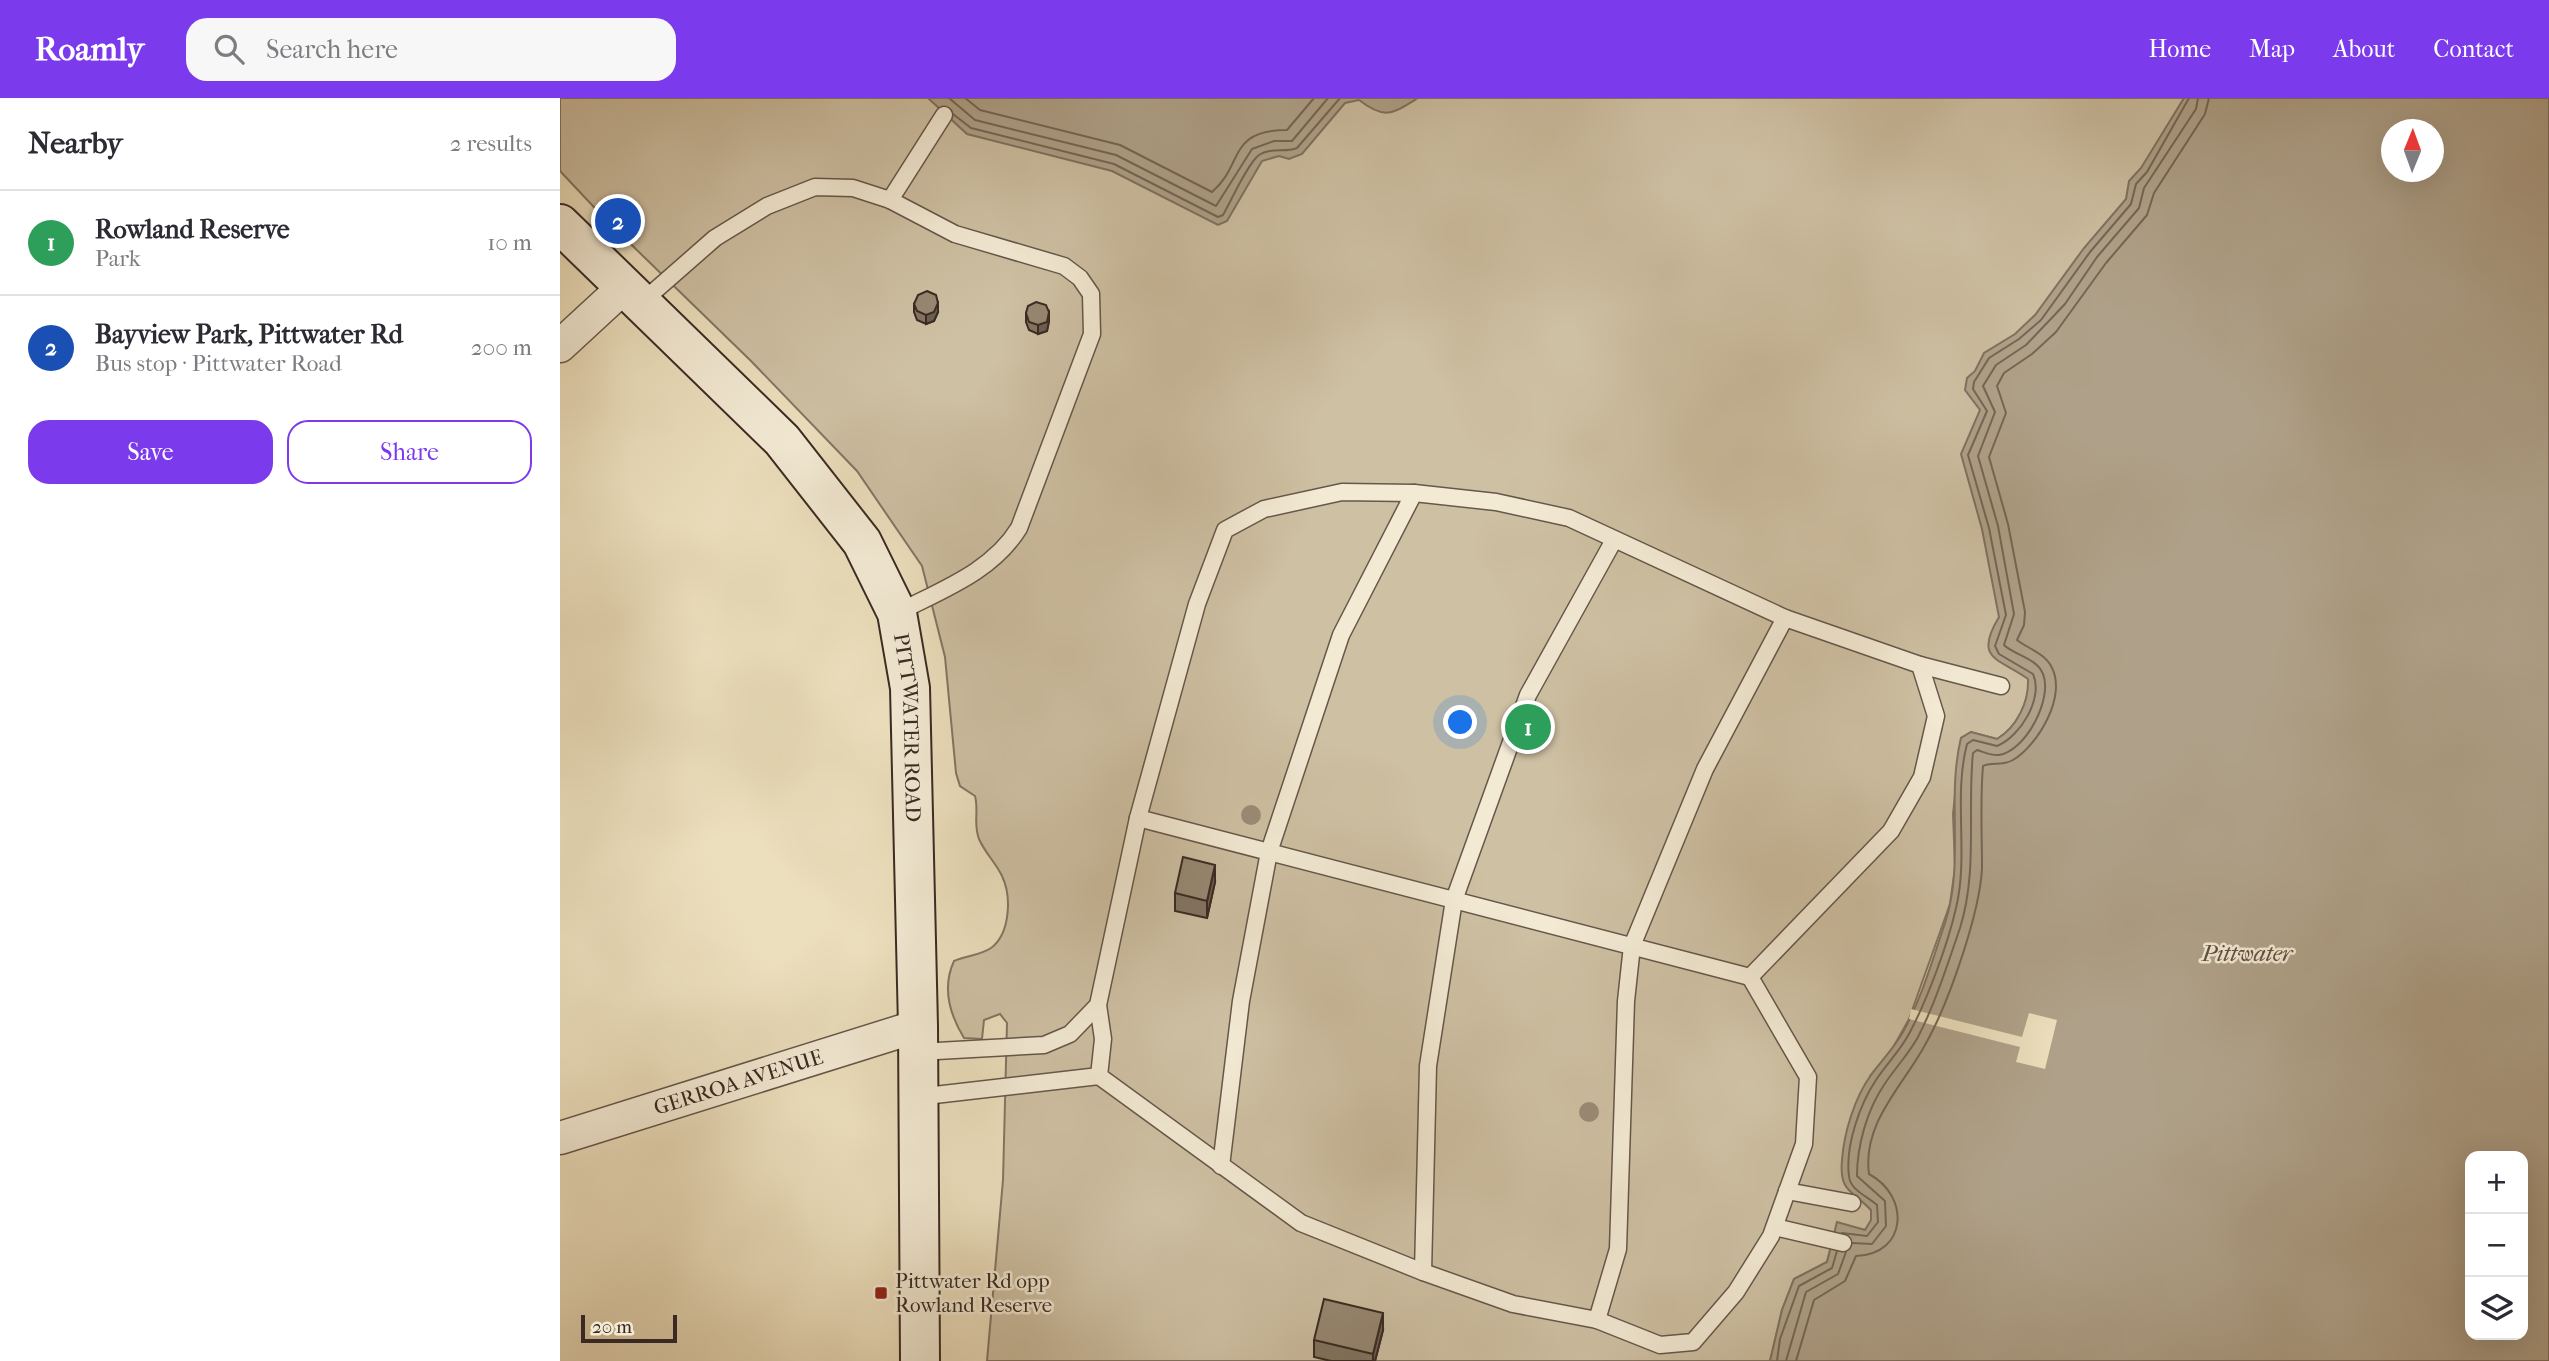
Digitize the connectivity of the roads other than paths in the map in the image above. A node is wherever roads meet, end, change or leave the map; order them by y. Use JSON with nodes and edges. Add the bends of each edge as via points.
{"nodes":[{"id":1,"x":944,"y":115,"type":"dead end"},
{"id":2,"x":890,"y":200,"type":"junction"},
{"id":3,"x":560,"y":223,"type":"edge"},
{"id":4,"x":634,"y":294,"type":"junction"},
{"id":5,"x":560,"y":346,"type":"edge"},
{"id":6,"x":1415,"y":493,"type":"junction"},
{"id":7,"x":1614,"y":540,"type":"junction"},
{"id":8,"x":897,"y":613,"type":"junction"},
{"id":9,"x":1785,"y":618,"type":"junction"},
{"id":10,"x":1920,"y":665,"type":"junction"},
{"id":11,"x":2001,"y":686,"type":"dead end"},
{"id":12,"x":1138,"y":818,"type":"junction"},
{"id":13,"x":1269,"y":852,"type":"junction"},
{"id":14,"x":1454,"y":900,"type":"junction"},
{"id":15,"x":1632,"y":946,"type":"junction"},
{"id":16,"x":1750,"y":976,"type":"junction"},
{"id":17,"x":1098,"y":1005,"type":"junction"},
{"id":18,"x":918,"y":1039,"type":"junction"},
{"id":19,"x":1099,"y":1076,"type":"junction"},
{"id":20,"x":917,"y":1097,"type":"junction"},
{"id":21,"x":560,"y":1138,"type":"edge"},
{"id":22,"x":1221,"y":1166,"type":"junction"},
{"id":23,"x":1787,"y":1191,"type":"junction"},
{"id":24,"x":1852,"y":1203,"type":"dead end"},
{"id":25,"x":1775,"y":1227,"type":"junction"},
{"id":26,"x":1843,"y":1243,"type":"dead end"},
{"id":27,"x":1423,"y":1272,"type":"junction"},
{"id":28,"x":1597,"y":1320,"type":"junction"},
{"id":29,"x":920,"y":1361,"type":"edge"}],
"edges":[{"from":1,"to":2,"type":"lane"},
{"from":2,"to":4,"type":"lane","via":[[853,188],[815,187],[790,195],[715,238]]},
{"from":2,"to":8,"type":"lane","via":[[956,234],[1064,266],[1080,278],[1091,295],[1094,313],[1093,334],[1019,528],[1008,546],[986,566]]},
{"from":3,"to":4,"type":"main road","name":"PITTWATER ROAD"},
{"from":4,"to":5,"type":"street"},
{"from":4,"to":8,"type":"main road","name":"PITTWATER ROAD","via":[[782,440],[862,542]]},
{"from":6,"to":7,"type":"lane","via":[[1496,502],[1569,518]]},
{"from":6,"to":12,"type":"lane","via":[[1342,492],[1264,509],[1225,530],[1197,604]]},
{"from":6,"to":13,"type":"lane","via":[[1342,635]]},
{"from":7,"to":9,"type":"lane"},
{"from":7,"to":14,"type":"lane","via":[[1528,695]]},
{"from":8,"to":18,"type":"main road","name":"PITTWATER ROAD","via":[[910,688]]},
{"from":9,"to":10,"type":"lane"},
{"from":9,"to":15,"type":"lane","via":[[1705,769]]},
{"from":10,"to":11,"type":"lane"},
{"from":10,"to":16,"type":"lane","via":[[1936,716],[1922,777],[1891,831]]},
{"from":12,"to":13,"type":"lane"},
{"from":12,"to":17,"type":"lane"},
{"from":13,"to":14,"type":"lane"},
{"from":13,"to":22,"type":"lane","via":[[1241,1001]]},
{"from":14,"to":15,"type":"lane"},
{"from":14,"to":27,"type":"lane","via":[[1428,1066]]},
{"from":15,"to":16,"type":"lane"},
{"from":15,"to":28,"type":"lane","via":[[1618,1249]]},
{"from":16,"to":23,"type":"lane","via":[[1808,1077],[1804,1144]]},
{"from":17,"to":18,"type":"lane","via":[[1070,1034],[1044,1045]]},
{"from":17,"to":19,"type":"lane","via":[[1103,1039]]},
{"from":18,"to":20,"type":"main road","name":"PITTWATER ROAD"},
{"from":18,"to":21,"type":"street","name":"GERROA AVENUE"},
{"from":19,"to":20,"type":"lane"},
{"from":19,"to":22,"type":"lane"},
{"from":20,"to":29,"type":"main road","name":"PITTWATER ROAD"},
{"from":22,"to":27,"type":"lane","via":[[1301,1223]]},
{"from":23,"to":24,"type":"lane"},
{"from":23,"to":25,"type":"lane"},
{"from":25,"to":26,"type":"lane"},
{"from":25,"to":28,"type":"lane","via":[[1735,1292],[1693,1342],[1660,1345]]},
{"from":27,"to":28,"type":"lane","via":[[1513,1304]]}]}
